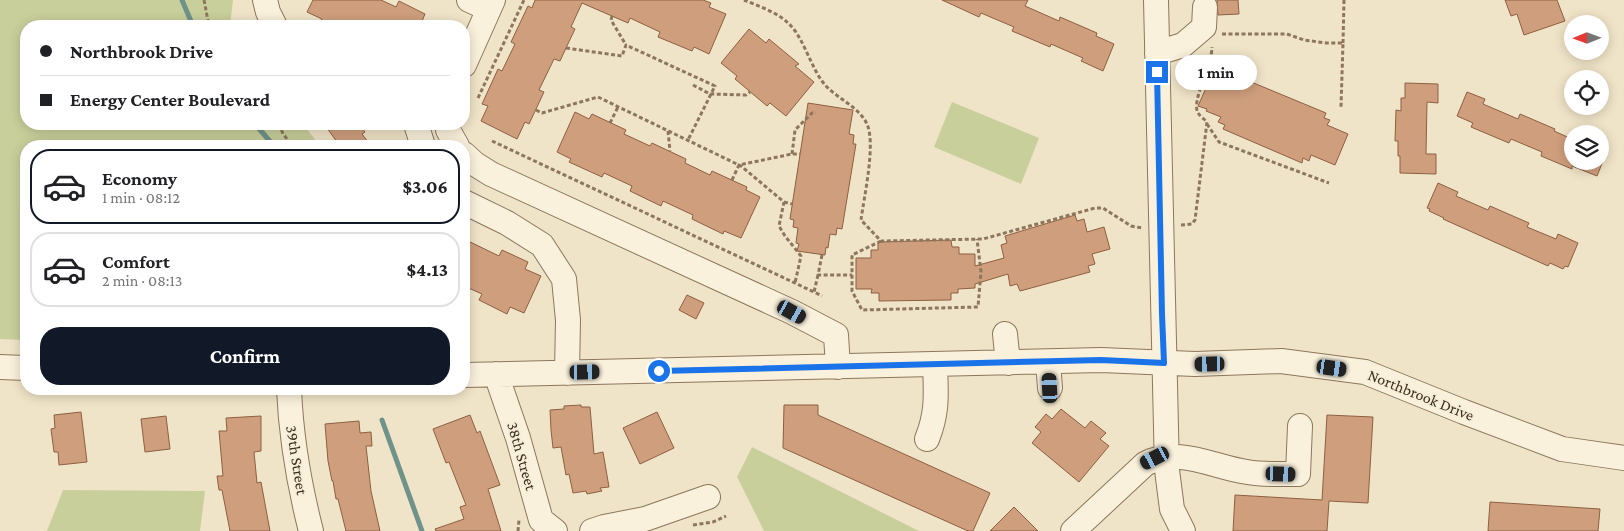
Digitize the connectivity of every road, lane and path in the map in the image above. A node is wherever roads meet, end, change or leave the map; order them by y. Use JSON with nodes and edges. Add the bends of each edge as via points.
{"nodes":[{"id":1,"x":204,"y":0,"type":"edge"},
{"id":2,"x":265,"y":0,"type":"edge"},
{"id":3,"x":524,"y":0,"type":"edge"},
{"id":4,"x":744,"y":0,"type":"edge"},
{"id":5,"x":1156,"y":0,"type":"edge"},
{"id":6,"x":1344,"y":0,"type":"edge"},
{"id":7,"x":484,"y":3,"type":"edge"},
{"id":8,"x":1205,"y":7,"type":"dead end"},
{"id":9,"x":612,"y":16,"type":"dead end"},
{"id":10,"x":208,"y":20,"type":"edge"},
{"id":11,"x":271,"y":20,"type":"edge"},
{"id":12,"x":1221,"y":34,"type":"dead end"},
{"id":13,"x":1212,"y":42,"type":"dead end"},
{"id":14,"x":1343,"y":43,"type":"junction"},
{"id":15,"x":626,"y":44,"type":"junction"},
{"id":16,"x":470,"y":46,"type":"edge"},
{"id":17,"x":566,"y":48,"type":"dead end"},
{"id":18,"x":1157,"y":54,"type":"junction"},
{"id":19,"x":693,"y":86,"type":"dead end"},
{"id":20,"x":750,"y":92,"type":"dead end"},
{"id":21,"x":710,"y":94,"type":"junction"},
{"id":22,"x":478,"y":98,"type":"dead end"},
{"id":23,"x":618,"y":107,"type":"junction"},
{"id":24,"x":1341,"y":107,"type":"dead end"},
{"id":25,"x":536,"y":110,"type":"dead end"},
{"id":26,"x":816,"y":113,"type":"dead end"},
{"id":27,"x":610,"y":123,"type":"dead end"},
{"id":28,"x":1206,"y":124,"type":"junction"},
{"id":29,"x":668,"y":131,"type":"junction"},
{"id":30,"x":688,"y":140,"type":"junction"},
{"id":31,"x":492,"y":141,"type":"dead end"},
{"id":32,"x":670,"y":151,"type":"dead end"},
{"id":33,"x":792,"y":154,"type":"junction"},
{"id":34,"x":800,"y":154,"type":"dead end"},
{"id":35,"x":470,"y":159,"type":"edge"},
{"id":36,"x":739,"y":165,"type":"junction"},
{"id":37,"x":732,"y":180,"type":"dead end"},
{"id":38,"x":1329,"y":183,"type":"dead end"},
{"id":39,"x":784,"y":202,"type":"junction"},
{"id":40,"x":792,"y":204,"type":"dead end"},
{"id":41,"x":470,"y":205,"type":"edge"},
{"id":42,"x":1160,"y":226,"type":"junction"},
{"id":43,"x":977,"y":239,"type":"junction"},
{"id":44,"x":881,"y":240,"type":"junction"},
{"id":45,"x":822,"y":255,"type":"dead end"},
{"id":46,"x":818,"y":275,"type":"junction"},
{"id":47,"x":852,"y":275,"type":"junction"},
{"id":48,"x":795,"y":283,"type":"junction"},
{"id":49,"x":814,"y":292,"type":"junction"},
{"id":50,"x":822,"y":296,"type":"dead end"},
{"id":51,"x":1005,"y":334,"type":"dead end"},
{"id":52,"x":1048,"y":362,"type":"junction"},
{"id":53,"x":1008,"y":363,"type":"junction"},
{"id":54,"x":1164,"y":363,"type":"junction"},
{"id":55,"x":936,"y":365,"type":"junction"},
{"id":56,"x":838,"y":367,"type":"junction"},
{"id":57,"x":0,"y":368,"type":"edge"},
{"id":58,"x":20,"y":368,"type":"edge"},
{"id":59,"x":567,"y":373,"type":"junction"},
{"id":60,"x":496,"y":374,"type":"junction"},
{"id":61,"x":470,"y":375,"type":"edge"},
{"id":62,"x":1050,"y":388,"type":"dead end"},
{"id":63,"x":289,"y":395,"type":"edge"},
{"id":64,"x":1300,"y":426,"type":"dead end"},
{"id":65,"x":927,"y":439,"type":"dead end"},
{"id":66,"x":1166,"y":456,"type":"junction"},
{"id":67,"x":1624,"y":458,"type":"edge"},
{"id":68,"x":708,"y":497,"type":"dead end"},
{"id":69,"x":311,"y":531,"type":"edge"},
{"id":70,"x":555,"y":531,"type":"edge"},
{"id":71,"x":592,"y":531,"type":"edge"},
{"id":72,"x":1073,"y":531,"type":"edge"},
{"id":73,"x":1183,"y":531,"type":"edge"}],
"edges":[{"from":1,"to":10,"type":"path"},
{"from":2,"to":11,"type":"street"},
{"from":3,"to":22,"type":"path"},
{"from":4,"to":44,"type":"path","via":[[788,22],[825,84],[837,97],[856,109],[867,125],[871,145],[861,220]]},
{"from":5,"to":18,"type":"street"},
{"from":6,"to":14,"type":"path"},
{"from":7,"to":16,"type":"street"},
{"from":8,"to":18,"type":"street","via":[[1204,26],[1183,45]]},
{"from":9,"to":15,"type":"path","via":[[611,20]]},
{"from":12,"to":14,"type":"path","via":[[1287,34],[1311,41]]},
{"from":13,"to":28,"type":"path","via":[[1212,56],[1196,101],[1198,113]]},
{"from":14,"to":24,"type":"path"},
{"from":15,"to":17,"type":"path","via":[[622,56]]},
{"from":15,"to":21,"type":"path","via":[[715,86]]},
{"from":18,"to":42,"type":"street"},
{"from":19,"to":21,"type":"path"},
{"from":20,"to":21,"type":"path","via":[[746,95]]},
{"from":21,"to":30,"type":"path"},
{"from":23,"to":25,"type":"path","via":[[598,97],[542,113]]},
{"from":23,"to":27,"type":"path"},
{"from":23,"to":29,"type":"path"},
{"from":26,"to":33,"type":"path","via":[[812,113],[795,130]]},
{"from":28,"to":38,"type":"path","via":[[1219,142]]},
{"from":28,"to":42,"type":"path","via":[[1195,220],[1189,225]]},
{"from":29,"to":30,"type":"path"},
{"from":29,"to":32,"type":"path"},
{"from":30,"to":36,"type":"path"},
{"from":31,"to":48,"type":"path"},
{"from":33,"to":34,"type":"path"},
{"from":33,"to":36,"type":"path"},
{"from":35,"to":56,"type":"street","via":[[491,174],[836,334]]},
{"from":36,"to":37,"type":"path"},
{"from":36,"to":39,"type":"path"},
{"from":39,"to":40,"type":"path"},
{"from":39,"to":48,"type":"path","via":[[779,226],[801,256]]},
{"from":41,"to":59,"type":"street","via":[[508,223],[542,245],[564,279],[568,320]]},
{"from":42,"to":43,"type":"path","via":[[1131,226],[1103,208],[1095,208]]},
{"from":42,"to":54,"type":"street"},
{"from":43,"to":44,"type":"path"},
{"from":43,"to":47,"type":"path","via":[[981,272],[978,307],[862,310],[852,291]]},
{"from":44,"to":47,"type":"path","via":[[852,255]]},
{"from":45,"to":46,"type":"path"},
{"from":46,"to":47,"type":"path"},
{"from":46,"to":49,"type":"path"},
{"from":48,"to":49,"type":"path"},
{"from":49,"to":50,"type":"path"},
{"from":51,"to":53,"type":"street"},
{"from":52,"to":53,"type":"street","name":"Northbrook Drive"},
{"from":52,"to":54,"type":"street","name":"Northbrook Drive"},
{"from":52,"to":62,"type":"street"},
{"from":53,"to":55,"type":"street","name":"Northbrook Drive"},
{"from":54,"to":66,"type":"street"},
{"from":54,"to":67,"type":"street","name":"Northbrook Drive","via":[[1281,361],[1365,372],[1562,449]]},
{"from":55,"to":56,"type":"street","name":"Northbrook Drive"},
{"from":55,"to":65,"type":"street","via":[[936,408],[934,424]]},
{"from":56,"to":59,"type":"street","name":"Northbrook Drive"},
{"from":57,"to":58,"type":"street"},
{"from":59,"to":60,"type":"street","name":"Northbrook Drive"},
{"from":60,"to":61,"type":"street","name":"Northbrook Drive"},
{"from":60,"to":70,"type":"street","name":"38th Street","via":[[541,520]]},
{"from":63,"to":69,"type":"street","name":"39th Street","via":[[302,496]]},
{"from":64,"to":66,"type":"street","via":[[1298,474],[1248,472],[1182,456]]},
{"from":66,"to":72,"type":"street","via":[[1145,464]]},
{"from":66,"to":73,"type":"street","via":[[1172,510]]},
{"from":68,"to":71,"type":"street","via":[[645,519]]}]}
